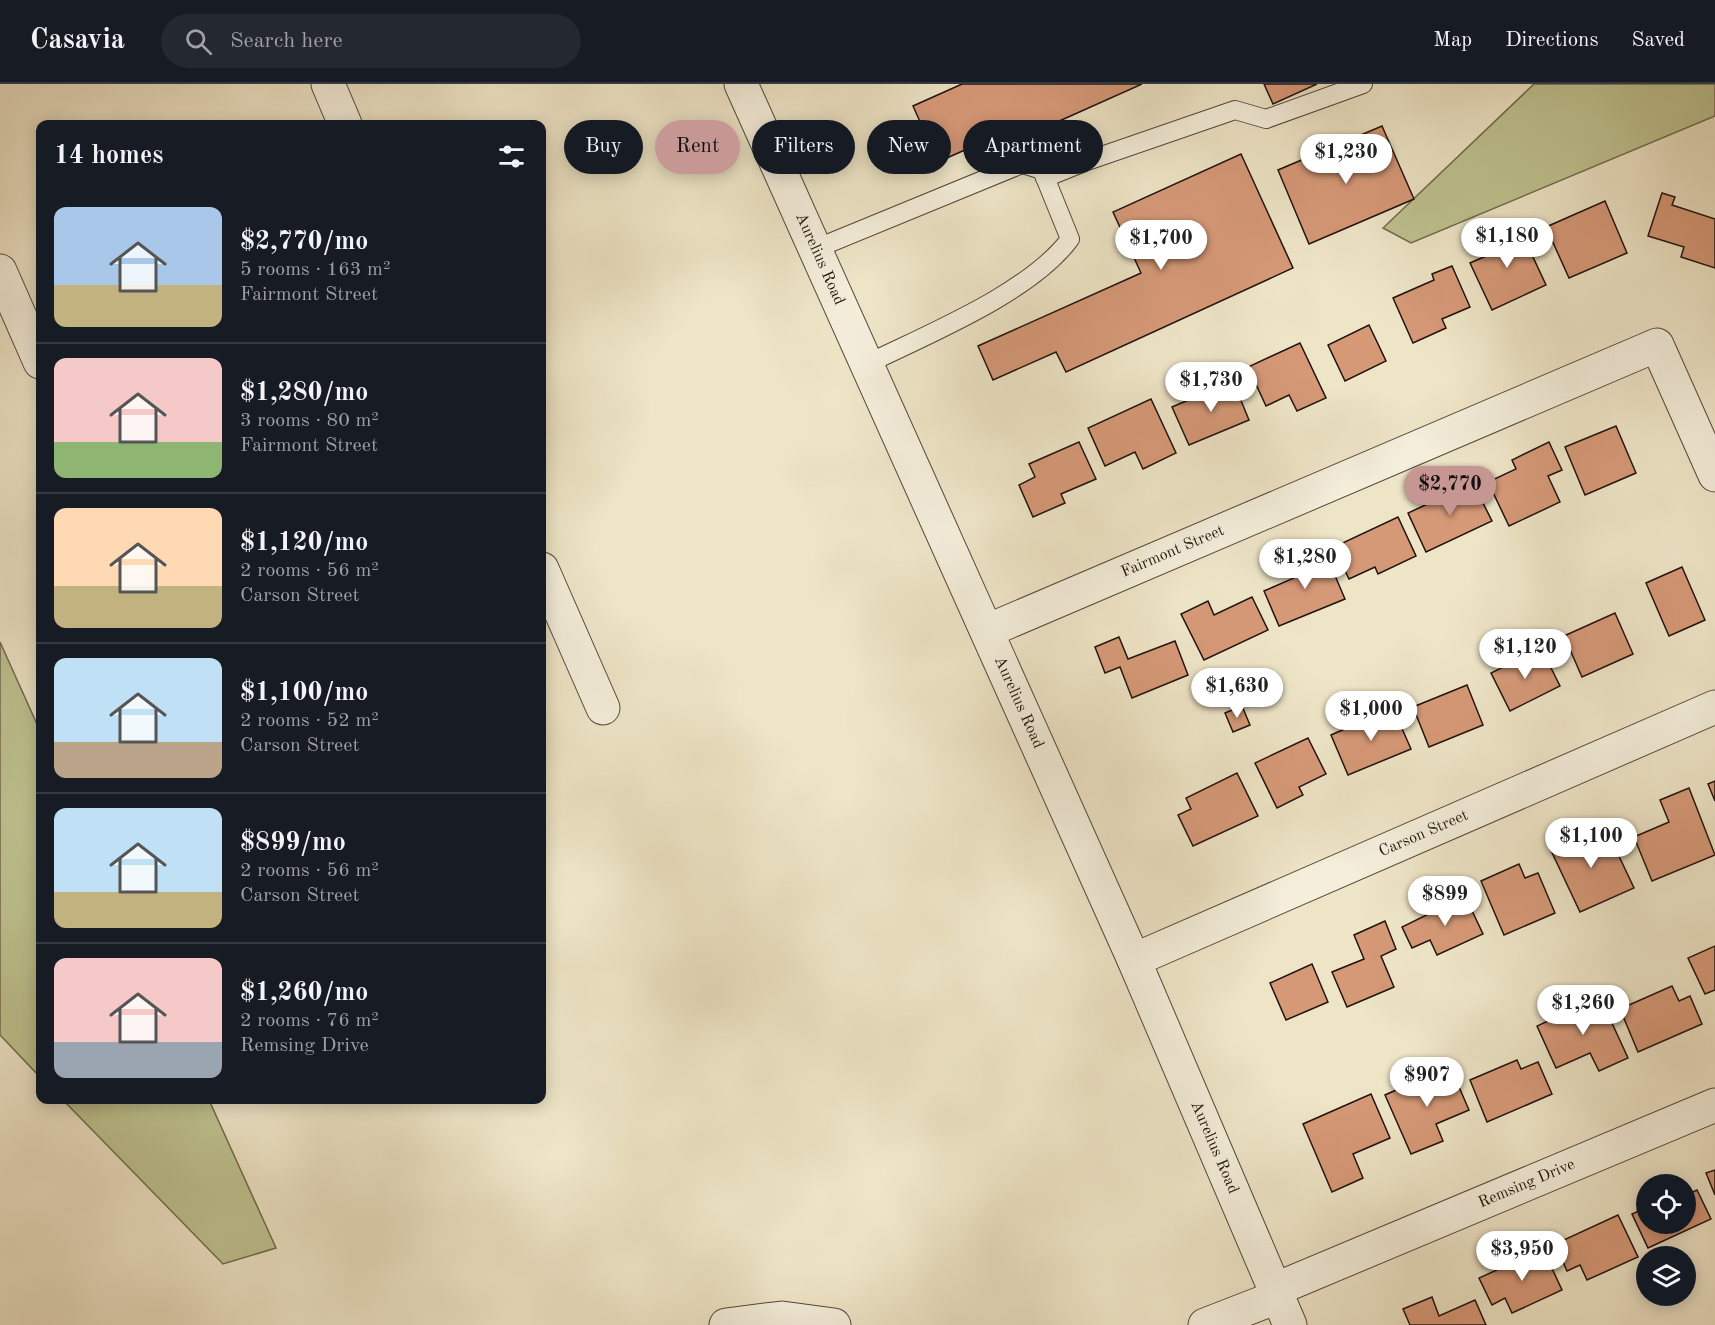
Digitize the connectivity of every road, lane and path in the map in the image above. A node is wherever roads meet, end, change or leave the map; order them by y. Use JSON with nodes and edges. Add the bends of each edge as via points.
{"nodes":[{"id":1,"x":328,"y":84,"type":"edge"},
{"id":2,"x":741,"y":84,"type":"edge"},
{"id":3,"x":1363,"y":84,"type":"edge"},
{"id":4,"x":343,"y":120,"type":"edge"},
{"id":5,"x":1045,"y":178,"type":"junction"},
{"id":6,"x":815,"y":249,"type":"junction"},
{"id":7,"x":0,"y":271,"type":"edge"},
{"id":8,"x":36,"y":353,"type":"edge"},
{"id":9,"x":867,"y":364,"type":"junction"},
{"id":10,"x":1715,"y":475,"type":"edge"},
{"id":11,"x":546,"y":578,"type":"edge"},
{"id":12,"x":987,"y":631,"type":"junction"},
{"id":13,"x":1715,"y":707,"type":"edge"},
{"id":14,"x":603,"y":708,"type":"dead end"},
{"id":15,"x":1134,"y":960,"type":"junction"},
{"id":16,"x":1715,"y":1105,"type":"edge"},
{"id":17,"x":1280,"y":1304,"type":"edge"},
{"id":18,"x":726,"y":1325,"type":"edge"},
{"id":19,"x":834,"y":1325,"type":"edge"},
{"id":20,"x":1205,"y":1325,"type":"edge"}],
"edges":[{"from":1,"to":4,"type":"street"},
{"from":2,"to":6,"type":"street","name":"Aurelius Road"},
{"from":3,"to":5,"type":"lane","via":[[1266,119],[1235,110]]},
{"from":5,"to":6,"type":"lane","via":[[1042,170],[1022,164]]},
{"from":5,"to":9,"type":"lane","via":[[1071,238],[1059,254],[988,305]]},
{"from":6,"to":9,"type":"street","name":"Aurelius Road"},
{"from":7,"to":8,"type":"street"},
{"from":9,"to":12,"type":"street","name":"Aurelius Road"},
{"from":10,"to":12,"type":"street","name":"Fairmont Street","via":[[1657,345]]},
{"from":11,"to":14,"type":"street"},
{"from":12,"to":15,"type":"street","name":"Aurelius Road"},
{"from":13,"to":15,"type":"street","name":"Carson Street"},
{"from":15,"to":17,"type":"street","name":"Aurelius Road"},
{"from":16,"to":17,"type":"street","name":"Remsing Drive"},
{"from":17,"to":20,"type":"street","name":"Remsing Drive"},
{"from":18,"to":19,"type":"street","via":[[782,1318]]}]}
